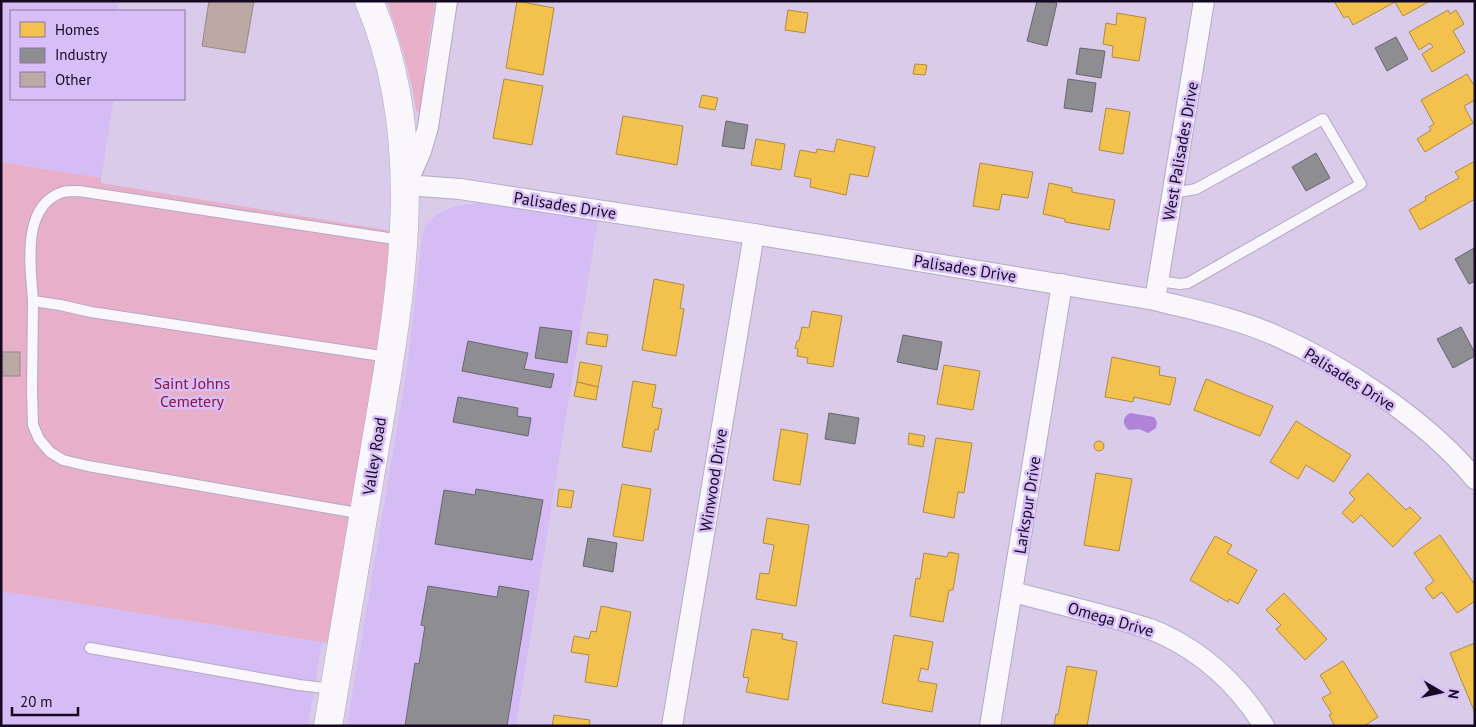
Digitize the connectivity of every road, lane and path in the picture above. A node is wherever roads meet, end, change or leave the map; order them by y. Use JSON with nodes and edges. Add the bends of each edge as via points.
{"nodes":[{"id":1,"x":369,"y":1,"type":"edge"},
{"id":2,"x":448,"y":1,"type":"edge"},
{"id":3,"x":1204,"y":1,"type":"edge"},
{"id":4,"x":406,"y":185,"type":"junction"},
{"id":5,"x":1173,"y":193,"type":"junction"},
{"id":6,"x":754,"y":234,"type":"junction"},
{"id":7,"x":404,"y":240,"type":"junction"},
{"id":8,"x":1062,"y":284,"type":"junction"},
{"id":9,"x":1156,"y":291,"type":"junction"},
{"id":10,"x":33,"y":301,"type":"junction"},
{"id":11,"x":390,"y":358,"type":"junction"},
{"id":12,"x":1475,"y":479,"type":"edge"},
{"id":13,"x":364,"y":514,"type":"junction"},
{"id":14,"x":1013,"y":592,"type":"junction"},
{"id":15,"x":90,"y":648,"type":"dead end"},
{"id":16,"x":334,"y":689,"type":"junction"},
{"id":17,"x":328,"y":726,"type":"edge"},
{"id":18,"x":672,"y":726,"type":"edge"},
{"id":19,"x":990,"y":726,"type":"edge"},
{"id":20,"x":1264,"y":726,"type":"edge"}],
"edges":[{"from":1,"to":4,"type":"main road","name":"Valley Road","via":[[386,47],[397,94]]},
{"from":2,"to":4,"type":"street","name":"Valley Road","via":[[428,127]]},
{"from":3,"to":5,"type":"street","name":"West Palisades Drive"},
{"from":4,"to":6,"type":"street","name":"Palisades Drive","via":[[460,189]]},
{"from":4,"to":7,"type":"main road","name":"Valley Road"},
{"from":5,"to":9,"type":"street","name":"West Palisades Drive"},
{"from":5,"to":9,"type":"lane","via":[[1196,189],[1323,119],[1361,184],[1188,283]]},
{"from":6,"to":8,"type":"street","name":"Palisades Drive"},
{"from":6,"to":18,"type":"street","name":"Winwood Drive"},
{"from":7,"to":10,"type":"lane","via":[[95,192],[63,192],[40,210],[34,224],[30,242]]},
{"from":7,"to":11,"type":"main road","name":"Valley Road"},
{"from":8,"to":9,"type":"street","name":"Palisades Drive"},
{"from":8,"to":14,"type":"street","name":"Larkspur Drive"},
{"from":9,"to":12,"type":"street","name":"Palisades Drive","via":[[1204,312],[1271,334],[1346,373],[1414,421]]},
{"from":10,"to":11,"type":"lane"},
{"from":10,"to":13,"type":"lane","via":[[33,425],[50,452],[63,460],[88,466]]},
{"from":11,"to":13,"type":"main road","name":"Valley Road"},
{"from":13,"to":16,"type":"main road","name":"Valley Road"},
{"from":14,"to":19,"type":"street","name":"Larkspur Drive"},
{"from":14,"to":20,"type":"street","name":"Omega Drive","via":[[1137,624],[1182,644],[1227,679]]},
{"from":15,"to":16,"type":"lane"},
{"from":16,"to":17,"type":"main road","name":"Valley Road"}]}
